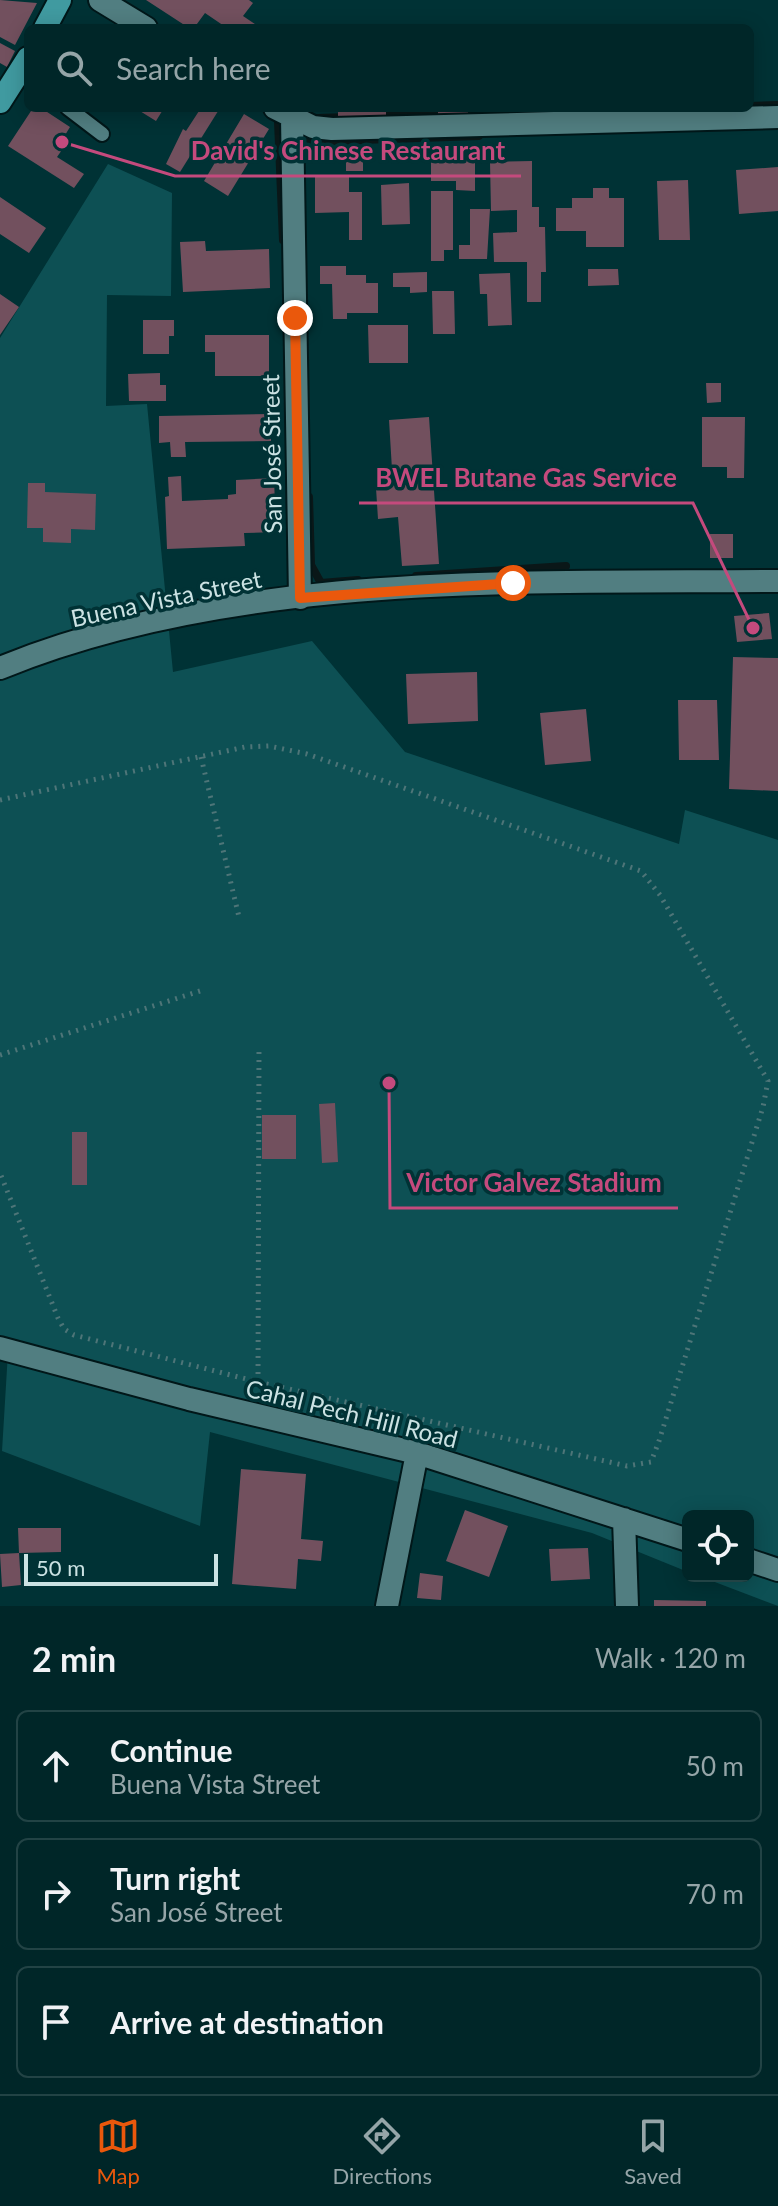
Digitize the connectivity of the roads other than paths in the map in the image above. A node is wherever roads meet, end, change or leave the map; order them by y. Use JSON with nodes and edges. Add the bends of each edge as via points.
{"nodes":[{"id":1,"x":60,"y":0,"type":"edge"},
{"id":2,"x":100,"y":0,"type":"edge"},
{"id":3,"x":47,"y":24,"type":"edge"},
{"id":4,"x":139,"y":24,"type":"edge"},
{"id":5,"x":24,"y":69,"type":"edge"},
{"id":6,"x":0,"y":102,"type":"edge"},
{"id":7,"x":73,"y":112,"type":"edge"},
{"id":8,"x":284,"y":113,"type":"edge"},
{"id":9,"x":778,"y":117,"type":"edge"},
{"id":10,"x":102,"y":134,"type":"dead end"},
{"id":11,"x":778,"y":581,"type":"edge"},
{"id":12,"x":300,"y":598,"type":"junction"},
{"id":13,"x":0,"y":668,"type":"edge"},
{"id":14,"x":0,"y":1348,"type":"edge"},
{"id":15,"x":417,"y":1453,"type":"junction"},
{"id":16,"x":624,"y":1519,"type":"junction"},
{"id":17,"x":682,"y":1538,"type":"edge"},
{"id":18,"x":754,"y":1562,"type":"edge"},
{"id":19,"x":778,"y":1570,"type":"edge"},
{"id":20,"x":387,"y":1606,"type":"edge"},
{"id":21,"x":627,"y":1606,"type":"edge"}],
"edges":[{"from":1,"to":3,"type":"highway"},
{"from":2,"to":4,"type":"street"},
{"from":5,"to":6,"type":"highway"},
{"from":7,"to":10,"type":"lane"},
{"from":8,"to":9,"type":"street","via":[[313,127],[332,129]]},
{"from":8,"to":12,"type":"street","name":"San José Street"},
{"from":11,"to":12,"type":"street","name":"Buena Vista Street","via":[[513,583]]},
{"from":12,"to":13,"type":"street","name":"Buena Vista Street","via":[[115,630]]},
{"from":14,"to":15,"type":"street","name":"Cahal Pech Hill Road"},
{"from":15,"to":16,"type":"street","name":"Cahal Pech Hill Road"},
{"from":15,"to":20,"type":"street"},
{"from":16,"to":17,"type":"street","name":"Cahal Pech Hill Road"},
{"from":16,"to":21,"type":"street"},
{"from":18,"to":19,"type":"street"}]}
